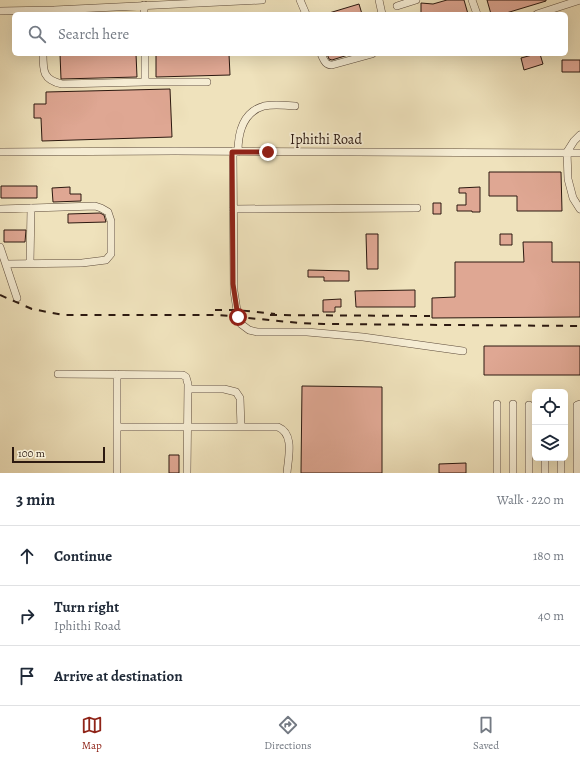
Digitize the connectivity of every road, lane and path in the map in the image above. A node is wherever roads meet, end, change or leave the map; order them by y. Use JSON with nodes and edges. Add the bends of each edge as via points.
{"nodes":[{"id":1,"x":262,"y":0,"type":"edge"},
{"id":2,"x":300,"y":0,"type":"edge"},
{"id":3,"x":379,"y":0,"type":"edge"},
{"id":4,"x":416,"y":0,"type":"edge"},
{"id":5,"x":472,"y":0,"type":"edge"},
{"id":6,"x":580,"y":0,"type":"edge"},
{"id":7,"x":144,"y":5,"type":"junction"},
{"id":8,"x":397,"y":6,"type":"dead end"},
{"id":9,"x":0,"y":11,"type":"edge"},
{"id":10,"x":41,"y":12,"type":"edge"},
{"id":11,"x":144,"y":12,"type":"edge"},
{"id":12,"x":305,"y":12,"type":"edge"},
{"id":13,"x":382,"y":12,"type":"edge"},
{"id":14,"x":476,"y":12,"type":"edge"},
{"id":15,"x":543,"y":12,"type":"edge"},
{"id":16,"x":42,"y":56,"type":"edge"},
{"id":17,"x":145,"y":56,"type":"edge"},
{"id":18,"x":323,"y":56,"type":"edge"},
{"id":19,"x":365,"y":56,"type":"edge"},
{"id":20,"x":145,"y":82,"type":"junction"},
{"id":21,"x":208,"y":82,"type":"dead end"},
{"id":22,"x":295,"y":106,"type":"dead end"},
{"id":23,"x":580,"y":135,"type":"edge"},
{"id":24,"x":0,"y":152,"type":"edge"},
{"id":25,"x":235,"y":152,"type":"junction"},
{"id":26,"x":566,"y":152,"type":"junction"},
{"id":27,"x":580,"y":153,"type":"edge"},
{"id":28,"x":31,"y":208,"type":"junction"},
{"id":29,"x":417,"y":208,"type":"dead end"},
{"id":30,"x":0,"y":209,"type":"edge"},
{"id":31,"x":233,"y":209,"type":"junction"},
{"id":32,"x":580,"y":209,"type":"edge"},
{"id":33,"x":0,"y":247,"type":"edge"},
{"id":34,"x":30,"y":263,"type":"junction"},
{"id":35,"x":6,"y":264,"type":"junction"},
{"id":36,"x":17,"y":298,"type":"dead end"},
{"id":37,"x":463,"y":351,"type":"dead end"},
{"id":38,"x":58,"y":374,"type":"dead end"},
{"id":39,"x":117,"y":374,"type":"junction"},
{"id":40,"x":188,"y":389,"type":"junction"},
{"id":41,"x":497,"y":404,"type":"dead end"},
{"id":42,"x":514,"y":404,"type":"dead end"},
{"id":43,"x":580,"y":404,"type":"edge"},
{"id":44,"x":529,"y":405,"type":"dead end"},
{"id":45,"x":117,"y":427,"type":"junction"},
{"id":46,"x":188,"y":427,"type":"junction"},
{"id":47,"x":241,"y":427,"type":"junction"},
{"id":48,"x":545,"y":461,"type":"edge"},
{"id":49,"x":561,"y":461,"type":"edge"},
{"id":50,"x":117,"y":473,"type":"edge"},
{"id":51,"x":187,"y":473,"type":"edge"},
{"id":52,"x":287,"y":473,"type":"edge"},
{"id":53,"x":497,"y":473,"type":"edge"},
{"id":54,"x":513,"y":473,"type":"edge"},
{"id":55,"x":529,"y":473,"type":"edge"},
{"id":56,"x":545,"y":473,"type":"edge"},
{"id":57,"x":561,"y":473,"type":"edge"},
{"id":58,"x":577,"y":473,"type":"edge"}],
"edges":[{"from":1,"to":7,"type":"lane"},
{"from":2,"to":12,"type":"lane"},
{"from":3,"to":13,"type":"lane"},
{"from":4,"to":8,"type":"lane"},
{"from":5,"to":14,"type":"lane"},
{"from":6,"to":15,"type":"lane"},
{"from":7,"to":10,"type":"lane"},
{"from":7,"to":11,"type":"lane"},
{"from":9,"to":10,"type":"lane"},
{"from":16,"to":20,"type":"lane","via":[[45,74],[56,83]]},
{"from":17,"to":20,"type":"lane"},
{"from":18,"to":19,"type":"lane","via":[[328,65],[332,65]]},
{"from":20,"to":21,"type":"lane"},
{"from":22,"to":25,"type":"lane","via":[[268,106],[255,111],[242,125]]},
{"from":23,"to":26,"type":"lane"},
{"from":24,"to":25,"type":"lane","name":"Iphithi Road"},
{"from":25,"to":26,"type":"lane","name":"Iphithi Road"},
{"from":25,"to":31,"type":"lane"},
{"from":26,"to":27,"type":"lane","name":"Iphithi Road"},
{"from":26,"to":32,"type":"lane","via":[[573,198]]},
{"from":28,"to":30,"type":"lane"},
{"from":28,"to":34,"type":"lane"},
{"from":28,"to":34,"type":"lane","via":[[95,206],[105,209],[111,221],[111,254],[106,260],[95,262]]},
{"from":29,"to":31,"type":"lane"},
{"from":31,"to":37,"type":"lane","via":[[234,291],[238,317],[241,324],[249,330],[269,333],[307,332]]},
{"from":33,"to":35,"type":"lane"},
{"from":34,"to":35,"type":"lane"},
{"from":35,"to":36,"type":"lane"},
{"from":38,"to":39,"type":"lane"},
{"from":39,"to":40,"type":"lane","via":[[183,375],[188,381]]},
{"from":39,"to":45,"type":"lane"},
{"from":40,"to":46,"type":"lane"},
{"from":40,"to":47,"type":"lane","via":[[224,389],[236,392],[240,398]]},
{"from":41,"to":53,"type":"lane"},
{"from":42,"to":54,"type":"lane"},
{"from":43,"to":58,"type":"lane","via":[[577,406]]},
{"from":44,"to":55,"type":"lane"},
{"from":45,"to":46,"type":"lane"},
{"from":45,"to":50,"type":"lane"},
{"from":46,"to":47,"type":"lane"},
{"from":46,"to":51,"type":"lane"},
{"from":47,"to":52,"type":"lane","via":[[278,427],[285,431],[289,441]]},
{"from":48,"to":56,"type":"lane"},
{"from":49,"to":57,"type":"lane"}]}
